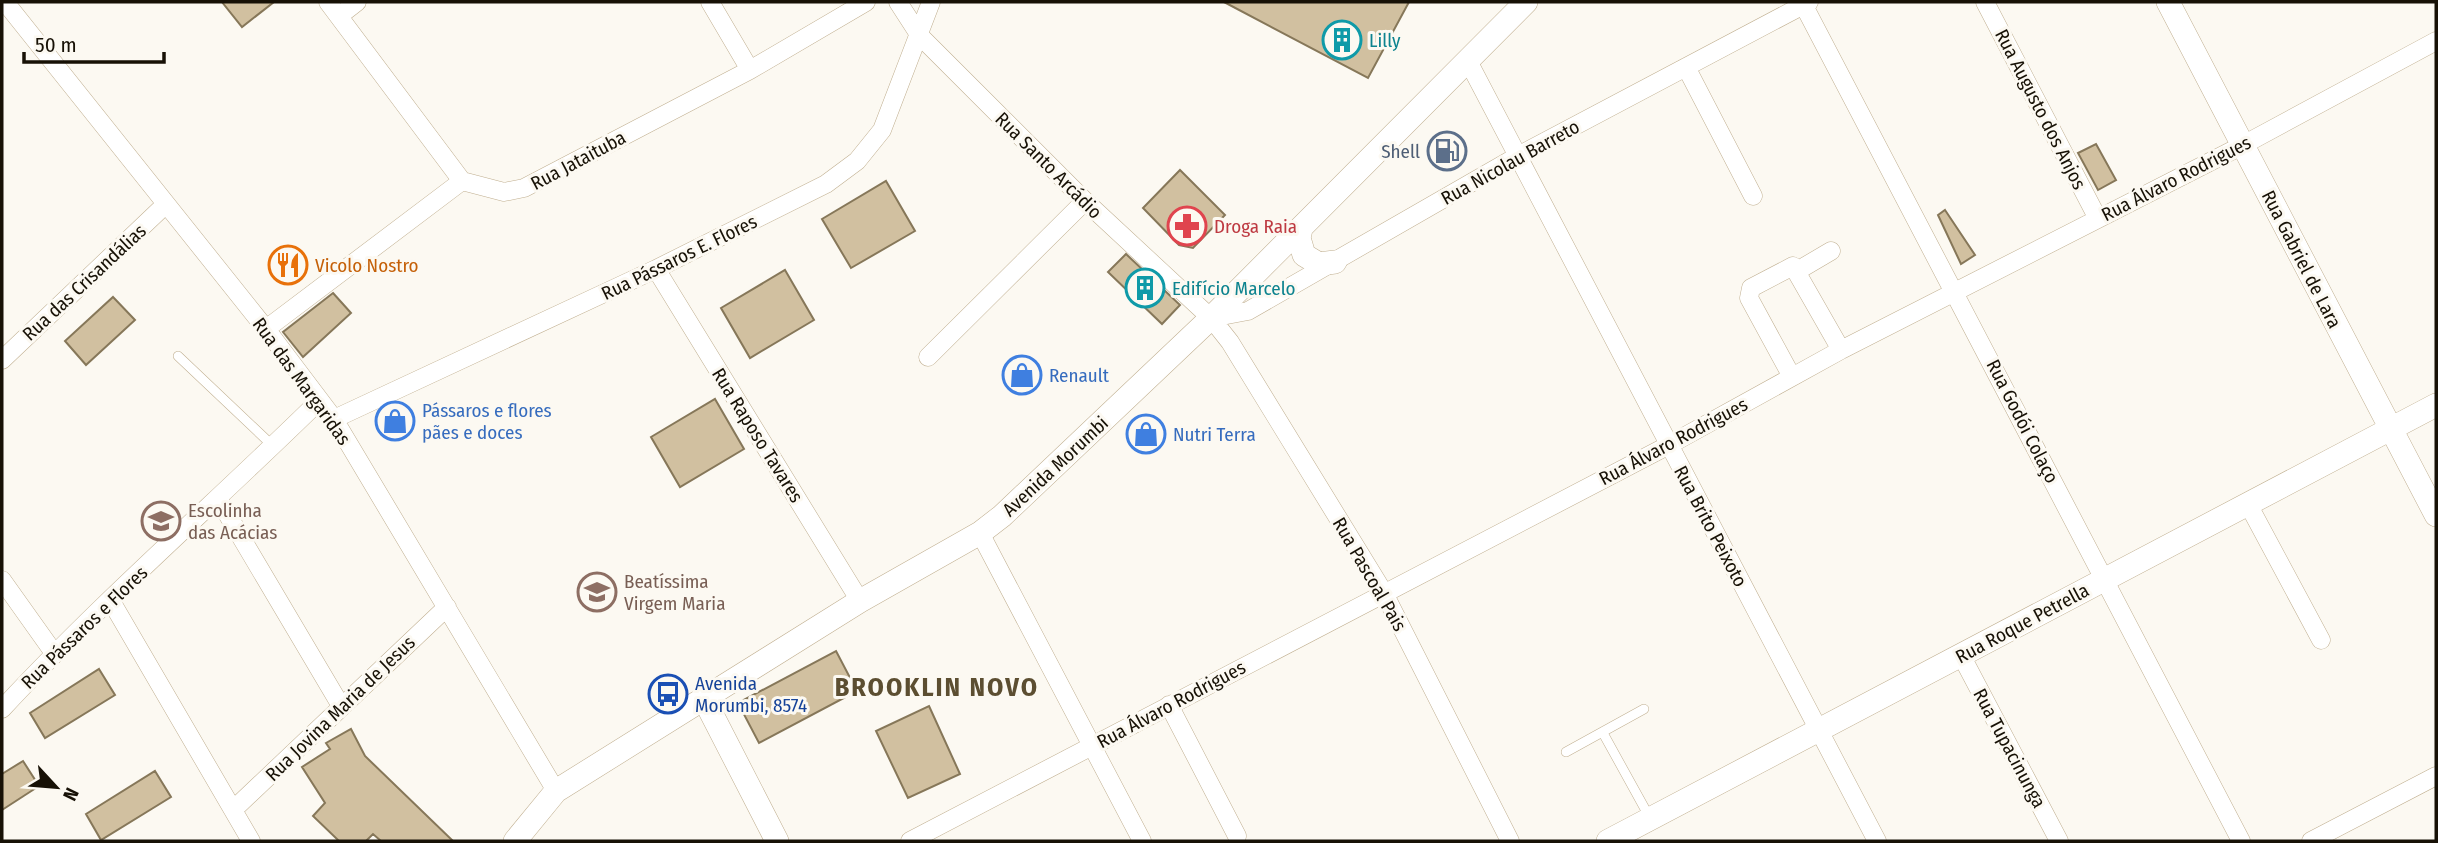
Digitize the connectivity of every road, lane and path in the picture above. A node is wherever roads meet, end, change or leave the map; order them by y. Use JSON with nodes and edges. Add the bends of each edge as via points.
{"nodes":[{"id":1,"x":5,"y":2,"type":"edge"},
{"id":2,"x":356,"y":2,"type":"edge"},
{"id":3,"x":710,"y":2,"type":"edge"},
{"id":4,"x":866,"y":2,"type":"edge"},
{"id":5,"x":898,"y":2,"type":"edge"},
{"id":6,"x":931,"y":2,"type":"edge"},
{"id":7,"x":1526,"y":2,"type":"edge"},
{"id":8,"x":1985,"y":2,"type":"edge"},
{"id":9,"x":2168,"y":2,"type":"edge"},
{"id":10,"x":1805,"y":3,"type":"edge"},
{"id":11,"x":333,"y":9,"type":"edge"},
{"id":12,"x":920,"y":36,"type":"junction"},
{"id":13,"x":2436,"y":41,"type":"edge"},
{"id":14,"x":1468,"y":61,"type":"junction"},
{"id":15,"x":1685,"y":67,"type":"junction"},
{"id":16,"x":750,"y":70,"type":"junction"},
{"id":17,"x":2243,"y":145,"type":"junction"},
{"id":18,"x":1516,"y":157,"type":"junction"},
{"id":19,"x":462,"y":181,"type":"junction"},
{"id":20,"x":1754,"y":196,"type":"dead end"},
{"id":21,"x":1085,"y":201,"type":"junction"},
{"id":22,"x":166,"y":204,"type":"junction"},
{"id":23,"x":2097,"y":217,"type":"junction"},
{"id":24,"x":1301,"y":229,"type":"junction"},
{"id":25,"x":1831,"y":251,"type":"dead end"},
{"id":26,"x":1335,"y":262,"type":"junction"},
{"id":27,"x":656,"y":270,"type":"junction"},
{"id":28,"x":1797,"y":271,"type":"junction"},
{"id":29,"x":1956,"y":292,"type":"junction"},
{"id":30,"x":1211,"y":318,"type":"junction"},
{"id":31,"x":266,"y":329,"type":"junction"},
{"id":32,"x":1841,"y":350,"type":"junction"},
{"id":33,"x":178,"y":355,"type":"dead end"},
{"id":34,"x":928,"y":356,"type":"dead end"},
{"id":35,"x":2,"y":360,"type":"edge"},
{"id":36,"x":1793,"y":377,"type":"junction"},
{"id":37,"x":319,"y":401,"type":"junction"},
{"id":38,"x":2436,"y":405,"type":"edge"},
{"id":39,"x":334,"y":419,"type":"junction"},
{"id":40,"x":2390,"y":429,"type":"junction"},
{"id":41,"x":1669,"y":445,"type":"junction"},
{"id":42,"x":273,"y":446,"type":"junction"},
{"id":43,"x":219,"y":500,"type":"junction"},
{"id":44,"x":2248,"y":504,"type":"junction"},
{"id":45,"x":2436,"y":515,"type":"edge"},
{"id":46,"x":980,"y":533,"type":"junction"},
{"id":47,"x":2,"y":580,"type":"edge"},
{"id":48,"x":2105,"y":580,"type":"junction"},
{"id":49,"x":1384,"y":593,"type":"junction"},
{"id":50,"x":111,"y":601,"type":"junction"},
{"id":51,"x":860,"y":601,"type":"junction"},
{"id":52,"x":447,"y":607,"type":"junction"},
{"id":53,"x":2321,"y":640,"type":"dead end"},
{"id":54,"x":54,"y":653,"type":"junction"},
{"id":55,"x":1961,"y":655,"type":"junction"},
{"id":56,"x":704,"y":699,"type":"junction"},
{"id":57,"x":1169,"y":705,"type":"junction"},
{"id":58,"x":341,"y":706,"type":"junction"},
{"id":59,"x":2,"y":709,"type":"edge"},
{"id":60,"x":1644,"y":709,"type":"dead end"},
{"id":61,"x":1819,"y":731,"type":"junction"},
{"id":62,"x":1603,"y":733,"type":"junction"},
{"id":63,"x":1092,"y":746,"type":"junction"},
{"id":64,"x":1566,"y":752,"type":"dead end"},
{"id":65,"x":2436,"y":776,"type":"edge"},
{"id":66,"x":556,"y":791,"type":"junction"},
{"id":67,"x":233,"y":810,"type":"junction"},
{"id":68,"x":1650,"y":819,"type":"junction"},
{"id":69,"x":1237,"y":835,"type":"dead end"},
{"id":70,"x":251,"y":841,"type":"edge"},
{"id":71,"x":515,"y":841,"type":"edge"},
{"id":72,"x":777,"y":841,"type":"edge"},
{"id":73,"x":910,"y":841,"type":"edge"},
{"id":74,"x":1142,"y":841,"type":"edge"},
{"id":75,"x":1510,"y":841,"type":"edge"},
{"id":76,"x":1608,"y":841,"type":"edge"},
{"id":77,"x":1877,"y":841,"type":"edge"},
{"id":78,"x":2059,"y":841,"type":"edge"},
{"id":79,"x":2241,"y":841,"type":"edge"},
{"id":80,"x":2311,"y":841,"type":"edge"}],
"edges":[{"from":1,"to":22,"type":"street","name":"Rua das Margaridas"},
{"from":2,"to":11,"type":"street"},
{"from":3,"to":16,"type":"street"},
{"from":4,"to":16,"type":"street","name":"Rua Jataituba"},
{"from":5,"to":12,"type":"street","name":"Rua Santo Arcádio"},
{"from":6,"to":12,"type":"street","name":"Rua Pássaros E. Flores"},
{"from":7,"to":14,"type":"street","name":"Avenida Morumbi"},
{"from":8,"to":23,"type":"street","name":"Rua Augusto dos Anjos"},
{"from":9,"to":17,"type":"street","name":"Rua Gabriel de Lara"},
{"from":10,"to":15,"type":"street","name":"Rua Nicolau Barreto"},
{"from":10,"to":29,"type":"street","name":"Rua Godói Colaço"},
{"from":11,"to":19,"type":"street"},
{"from":12,"to":21,"type":"street","name":"Rua Santo Arcádio"},
{"from":12,"to":27,"type":"street","name":"Rua Pássaros E. Flores","via":[[882,130],[858,161],[826,184]]},
{"from":13,"to":17,"type":"street","name":"Rua Álvaro Rodrigues"},
{"from":14,"to":18,"type":"street","name":"Rua Brito Peixoto"},
{"from":14,"to":24,"type":"street","name":"Avenida Morumbi"},
{"from":15,"to":18,"type":"street","name":"Rua Nicolau Barreto"},
{"from":15,"to":20,"type":"street"},
{"from":16,"to":19,"type":"street","name":"Rua Jataituba","via":[[524,188],[504,192]]},
{"from":17,"to":23,"type":"street","name":"Rua Álvaro Rodrigues"},
{"from":17,"to":40,"type":"street","name":"Rua Gabriel de Lara"},
{"from":18,"to":26,"type":"street","name":"Rua Nicolau Barreto"},
{"from":18,"to":41,"type":"street","name":"Rua Brito Peixoto"},
{"from":19,"to":31,"type":"street"},
{"from":21,"to":30,"type":"street","name":"Rua Santo Arcádio"},
{"from":21,"to":34,"type":"street"},
{"from":22,"to":31,"type":"street","name":"Rua das Margaridas"},
{"from":22,"to":35,"type":"street","name":"Rua das Crisandálias"},
{"from":23,"to":29,"type":"street","name":"Rua Álvaro Rodrigues"},
{"from":24,"to":26,"type":"street","via":[[1298,238],[1304,255],[1319,264]]},
{"from":24,"to":30,"type":"street","name":"Avenida Morumbi"},
{"from":25,"to":28,"type":"street"},
{"from":26,"to":30,"type":"street","name":"Rua Nicolau Barreto","via":[[1248,311]]},
{"from":27,"to":39,"type":"street","name":"Rua Pássaros E. Flores"},
{"from":27,"to":51,"type":"street","name":"Rua Raposo Tavares"},
{"from":28,"to":32,"type":"street"},
{"from":28,"to":36,"type":"street","via":[[1791,266],[1748,294]]},
{"from":29,"to":32,"type":"street","name":"Rua Álvaro Rodrigues"},
{"from":29,"to":48,"type":"street","name":"Rua Godói Colaço"},
{"from":30,"to":46,"type":"street","name":"Avenida Morumbi"},
{"from":30,"to":49,"type":"street","name":"Rua Pascoal Pais"},
{"from":31,"to":37,"type":"street","name":"Rua das Margaridas"},
{"from":32,"to":36,"type":"street","name":"Rua Álvaro Rodrigues"},
{"from":33,"to":42,"type":"lane"},
{"from":36,"to":41,"type":"street","name":"Rua Álvaro Rodrigues"},
{"from":37,"to":39,"type":"street","name":"Rua das Margaridas"},
{"from":37,"to":42,"type":"street","name":"Rua Pássaros e Flores"},
{"from":38,"to":40,"type":"street","name":"Rua Roque Petrella"},
{"from":39,"to":52,"type":"street","name":"Rua das Margaridas"},
{"from":40,"to":44,"type":"street","name":"Rua Roque Petrella"},
{"from":40,"to":45,"type":"street","name":"Rua Gabriel de Lara"},
{"from":41,"to":49,"type":"street","name":"Rua Álvaro Rodrigues"},
{"from":41,"to":61,"type":"street","name":"Rua Brito Peixoto"},
{"from":42,"to":43,"type":"street","name":"Rua Pássaros e Flores"},
{"from":43,"to":50,"type":"street","name":"Rua Pássaros e Flores"},
{"from":43,"to":58,"type":"street"},
{"from":44,"to":48,"type":"street","name":"Rua Roque Petrella"},
{"from":44,"to":53,"type":"street"},
{"from":46,"to":51,"type":"street","name":"Avenida Morumbi"},
{"from":46,"to":63,"type":"street"},
{"from":47,"to":54,"type":"street"},
{"from":48,"to":55,"type":"street","name":"Rua Roque Petrella"},
{"from":48,"to":79,"type":"street","name":"Rua Godói Colaço"},
{"from":49,"to":57,"type":"street","name":"Rua Álvaro Rodrigues"},
{"from":49,"to":75,"type":"street","name":"Rua Pascoal Pais"},
{"from":50,"to":54,"type":"street","name":"Rua Pássaros e Flores"},
{"from":50,"to":67,"type":"street"},
{"from":51,"to":56,"type":"street","name":"Avenida Morumbi"},
{"from":52,"to":58,"type":"street","name":"Rua Jovina Maria de Jesus"},
{"from":52,"to":66,"type":"street","name":"Rua das Margaridas"},
{"from":54,"to":59,"type":"street","name":"Rua Pássaros e Flores"},
{"from":55,"to":61,"type":"street","name":"Rua Roque Petrella"},
{"from":55,"to":78,"type":"street","name":"Rua Tupacinunga"},
{"from":56,"to":66,"type":"street","name":"Avenida Morumbi"},
{"from":56,"to":72,"type":"street"},
{"from":57,"to":63,"type":"street","name":"Rua Álvaro Rodrigues"},
{"from":57,"to":69,"type":"street"},
{"from":58,"to":67,"type":"street","name":"Rua Jovina Maria de Jesus"},
{"from":60,"to":62,"type":"lane"},
{"from":61,"to":68,"type":"street","name":"Rua Roque Petrella"},
{"from":61,"to":77,"type":"street","name":"Rua Brito Peixoto"},
{"from":62,"to":64,"type":"lane"},
{"from":62,"to":68,"type":"lane"},
{"from":63,"to":73,"type":"street","name":"Rua Álvaro Rodrigues"},
{"from":63,"to":74,"type":"street"},
{"from":65,"to":80,"type":"street"},
{"from":66,"to":71,"type":"street","name":"Avenida Morumbi"},
{"from":67,"to":70,"type":"street"},
{"from":68,"to":76,"type":"street","name":"Rua Roque Petrella"}]}
